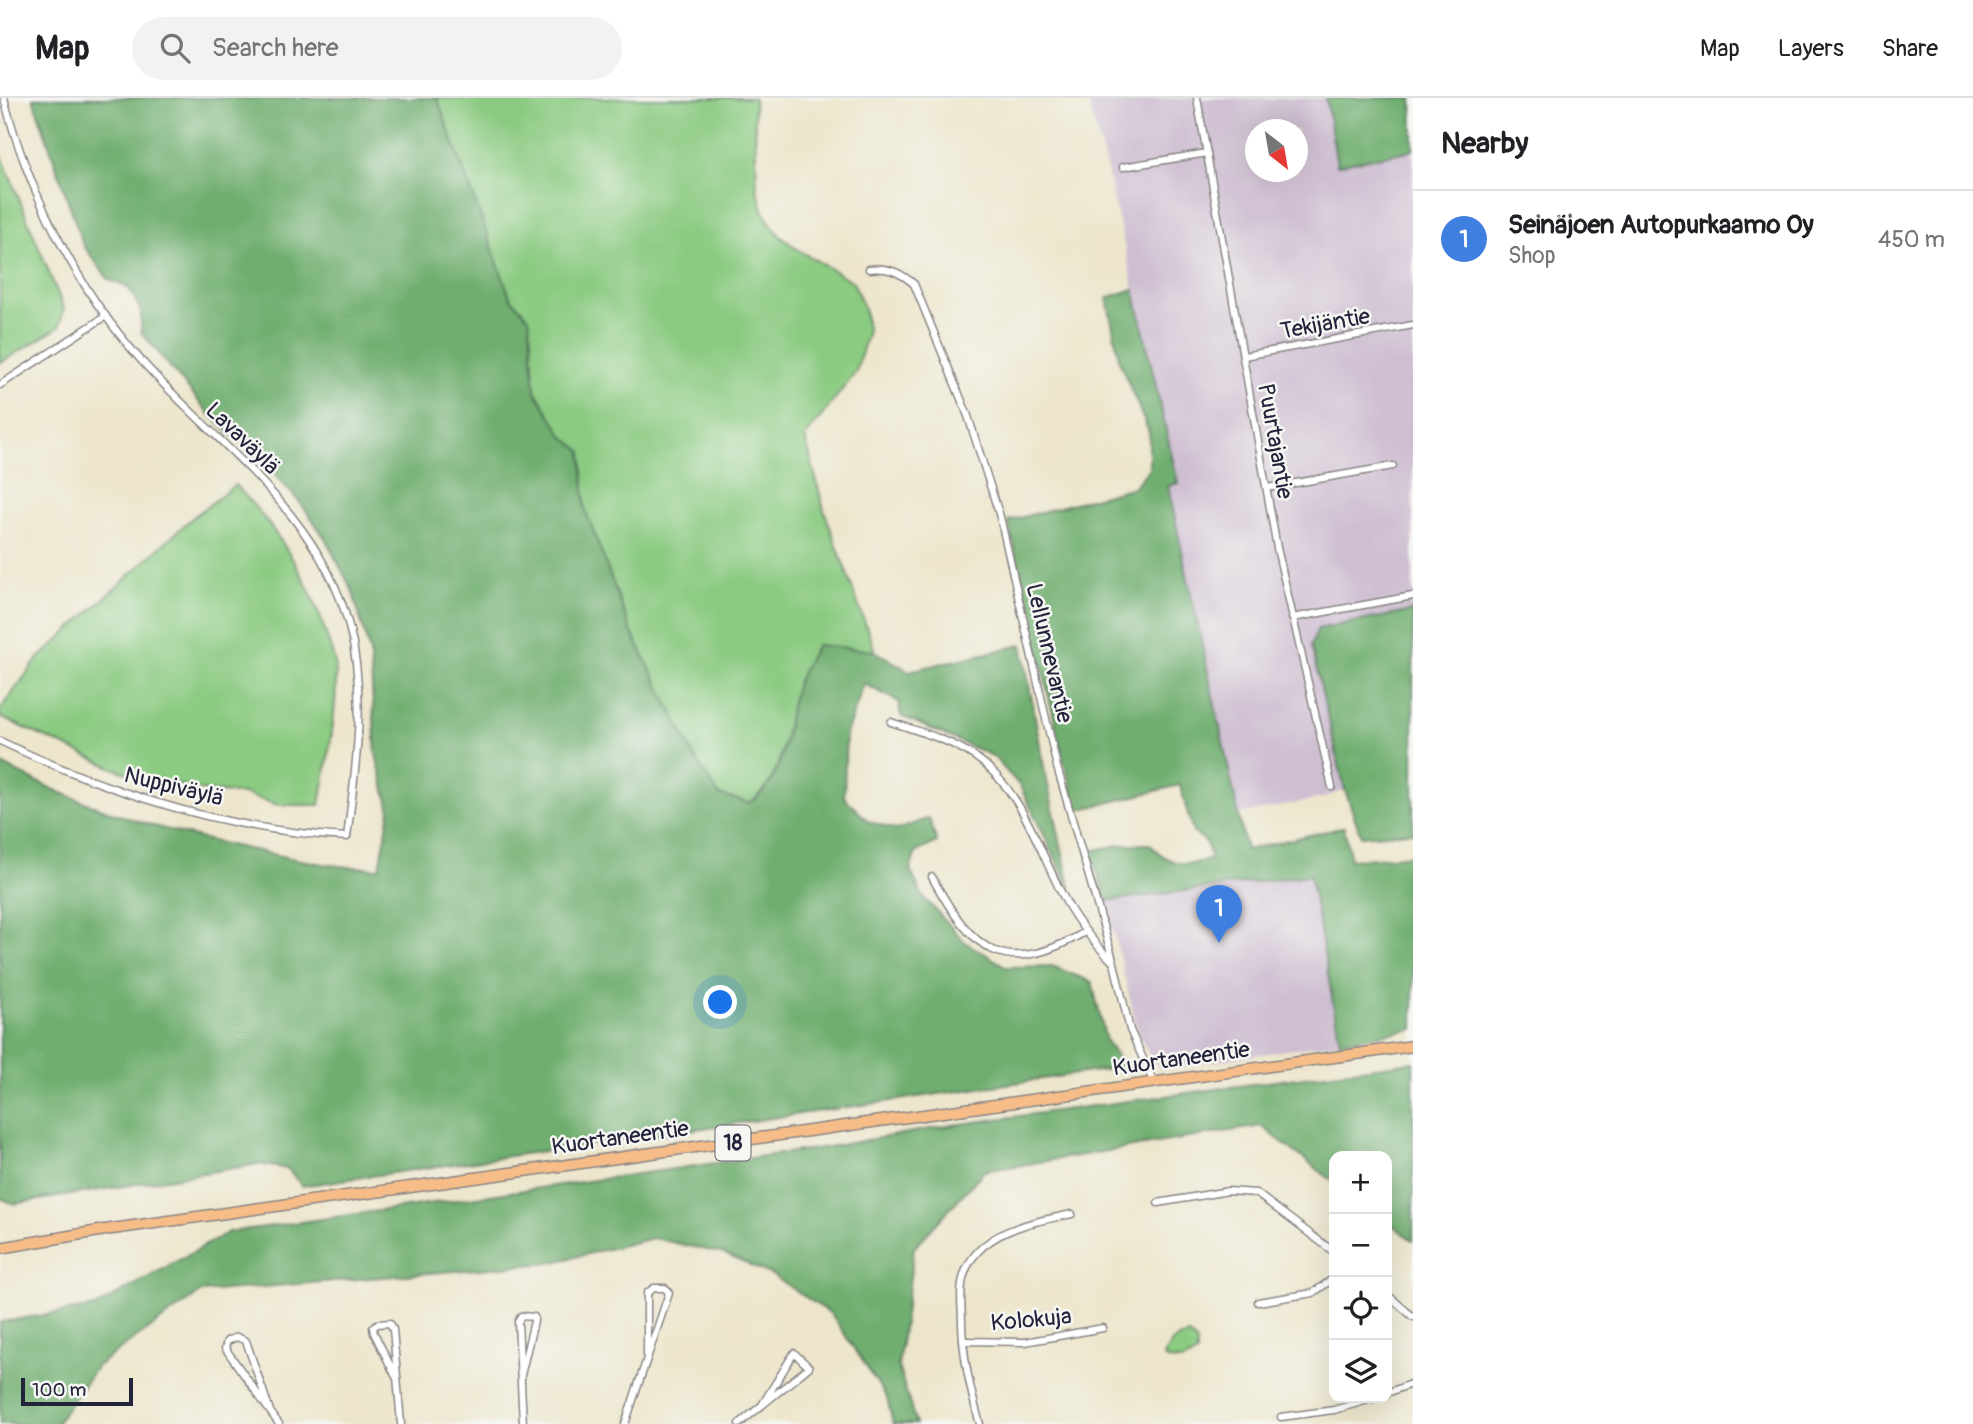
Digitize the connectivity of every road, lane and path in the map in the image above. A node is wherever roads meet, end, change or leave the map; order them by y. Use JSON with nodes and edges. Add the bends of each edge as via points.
{"nodes":[{"id":1,"x":5,"y":98,"type":"edge"},
{"id":2,"x":1197,"y":98,"type":"edge"},
{"id":3,"x":1207,"y":153,"type":"junction"},
{"id":4,"x":1123,"y":167,"type":"dead end"},
{"id":5,"x":869,"y":269,"type":"dead end"},
{"id":6,"x":106,"y":316,"type":"junction"},
{"id":7,"x":1413,"y":325,"type":"edge"},
{"id":8,"x":1244,"y":356,"type":"junction"},
{"id":9,"x":0,"y":385,"type":"edge"},
{"id":10,"x":1393,"y":466,"type":"dead end"},
{"id":11,"x":1267,"y":488,"type":"junction"},
{"id":12,"x":1413,"y":596,"type":"edge"},
{"id":13,"x":1292,"y":618,"type":"junction"},
{"id":14,"x":891,"y":722,"type":"dead end"},
{"id":15,"x":0,"y":741,"type":"edge"},
{"id":16,"x":1332,"y":787,"type":"dead end"},
{"id":17,"x":347,"y":837,"type":"joint"},
{"id":18,"x":932,"y":877,"type":"dead end"},
{"id":19,"x":1085,"y":932,"type":"junction"},
{"id":20,"x":1114,"y":963,"type":"junction"},
{"id":21,"x":1413,"y":1046,"type":"edge"},
{"id":22,"x":1153,"y":1083,"type":"junction"},
{"id":23,"x":1158,"y":1203,"type":"dead end"},
{"id":24,"x":1072,"y":1214,"type":"dead end"},
{"id":25,"x":1329,"y":1247,"type":"edge"},
{"id":26,"x":0,"y":1248,"type":"edge"},
{"id":27,"x":1329,"y":1281,"type":"edge"},
{"id":28,"x":1392,"y":1298,"type":"edge"},
{"id":29,"x":1258,"y":1302,"type":"dead end"},
{"id":30,"x":1413,"y":1317,"type":"edge"},
{"id":31,"x":1103,"y":1328,"type":"dead end"},
{"id":32,"x":963,"y":1341,"type":"junction"},
{"id":33,"x":647,"y":1357,"type":"junction"},
{"id":34,"x":521,"y":1375,"type":"junction"},
{"id":35,"x":396,"y":1377,"type":"junction"},
{"id":36,"x":1413,"y":1383,"type":"edge"},
{"id":37,"x":1392,"y":1391,"type":"edge"},
{"id":38,"x":1358,"y":1403,"type":"edge"},
{"id":39,"x":762,"y":1405,"type":"junction"},
{"id":40,"x":270,"y":1411,"type":"junction"},
{"id":41,"x":1281,"y":1417,"type":"dead end"},
{"id":42,"x":279,"y":1424,"type":"edge"},
{"id":43,"x":401,"y":1424,"type":"edge"},
{"id":44,"x":523,"y":1424,"type":"edge"},
{"id":45,"x":625,"y":1424,"type":"edge"},
{"id":46,"x":739,"y":1424,"type":"edge"},
{"id":47,"x":981,"y":1424,"type":"edge"}],
"edges":[{"from":1,"to":6,"type":"street","name":"Lavaväylä","via":[[46,212]]},
{"from":2,"to":3,"type":"street","name":"Puurtajantie"},
{"from":3,"to":4,"type":"street"},
{"from":3,"to":8,"type":"street","name":"Puurtajantie"},
{"from":5,"to":20,"type":"street","name":"Lellunnevantie","via":[[902,273],[914,284],[968,416],[1000,517],[1057,767]]},
{"from":6,"to":9,"type":"street"},
{"from":6,"to":17,"type":"street","name":"Lavaväylä","via":[[139,359],[276,495],[309,539],[330,578],[349,625],[357,667],[359,719]]},
{"from":7,"to":8,"type":"street","name":"Tekijäntie"},
{"from":8,"to":11,"type":"street","name":"Puurtajantie"},
{"from":10,"to":11,"type":"street"},
{"from":11,"to":13,"type":"street","name":"Puurtajantie"},
{"from":12,"to":13,"type":"street"},
{"from":13,"to":16,"type":"street","name":"Puurtajantie"},
{"from":14,"to":19,"type":"street","via":[[974,756],[1001,779]]},
{"from":15,"to":17,"type":"street","name":"Nuppiväylä","via":[[72,774],[153,801],[300,832]]},
{"from":18,"to":19,"type":"street","via":[[947,905],[973,935],[1012,958],[1029,957]]},
{"from":19,"to":20,"type":"street"},
{"from":20,"to":22,"type":"street","name":"Lellunnevantie","via":[[1130,1030]]},
{"from":21,"to":22,"type":"highway","name":"Kuortaneentie","number":"18"},
{"from":22,"to":26,"type":"highway","name":"Kuortaneentie","number":"18"},
{"from":23,"to":25,"type":"street","via":[[1228,1191],[1256,1193]]},
{"from":24,"to":32,"type":"street","via":[[1010,1230],[979,1252],[962,1286]]},
{"from":27,"to":29,"type":"street","via":[[1305,1295]]},
{"from":28,"to":30,"type":"street"},
{"from":31,"to":32,"type":"street","name":"Kolokuja","via":[[1026,1342]]},
{"from":32,"to":47,"type":"street","via":[[968,1385]]},
{"from":33,"to":33,"type":"street","via":[[668,1293],[665,1289],[648,1293]]},
{"from":33,"to":45,"type":"street"},
{"from":34,"to":34,"type":"street","via":[[518,1322],[521,1316],[529,1316],[534,1321]]},
{"from":34,"to":44,"type":"street"},
{"from":35,"to":35,"type":"street","via":[[393,1329],[390,1323],[376,1324],[374,1333]]},
{"from":35,"to":43,"type":"street"},
{"from":36,"to":37,"type":"street"},
{"from":38,"to":41,"type":"street"},
{"from":39,"to":39,"type":"street","via":[[809,1367],[794,1353],[781,1374]]},
{"from":39,"to":46,"type":"street"},
{"from":40,"to":40,"type":"street","via":[[225,1348],[227,1340],[237,1337],[246,1341]]},
{"from":40,"to":42,"type":"street"}]}
